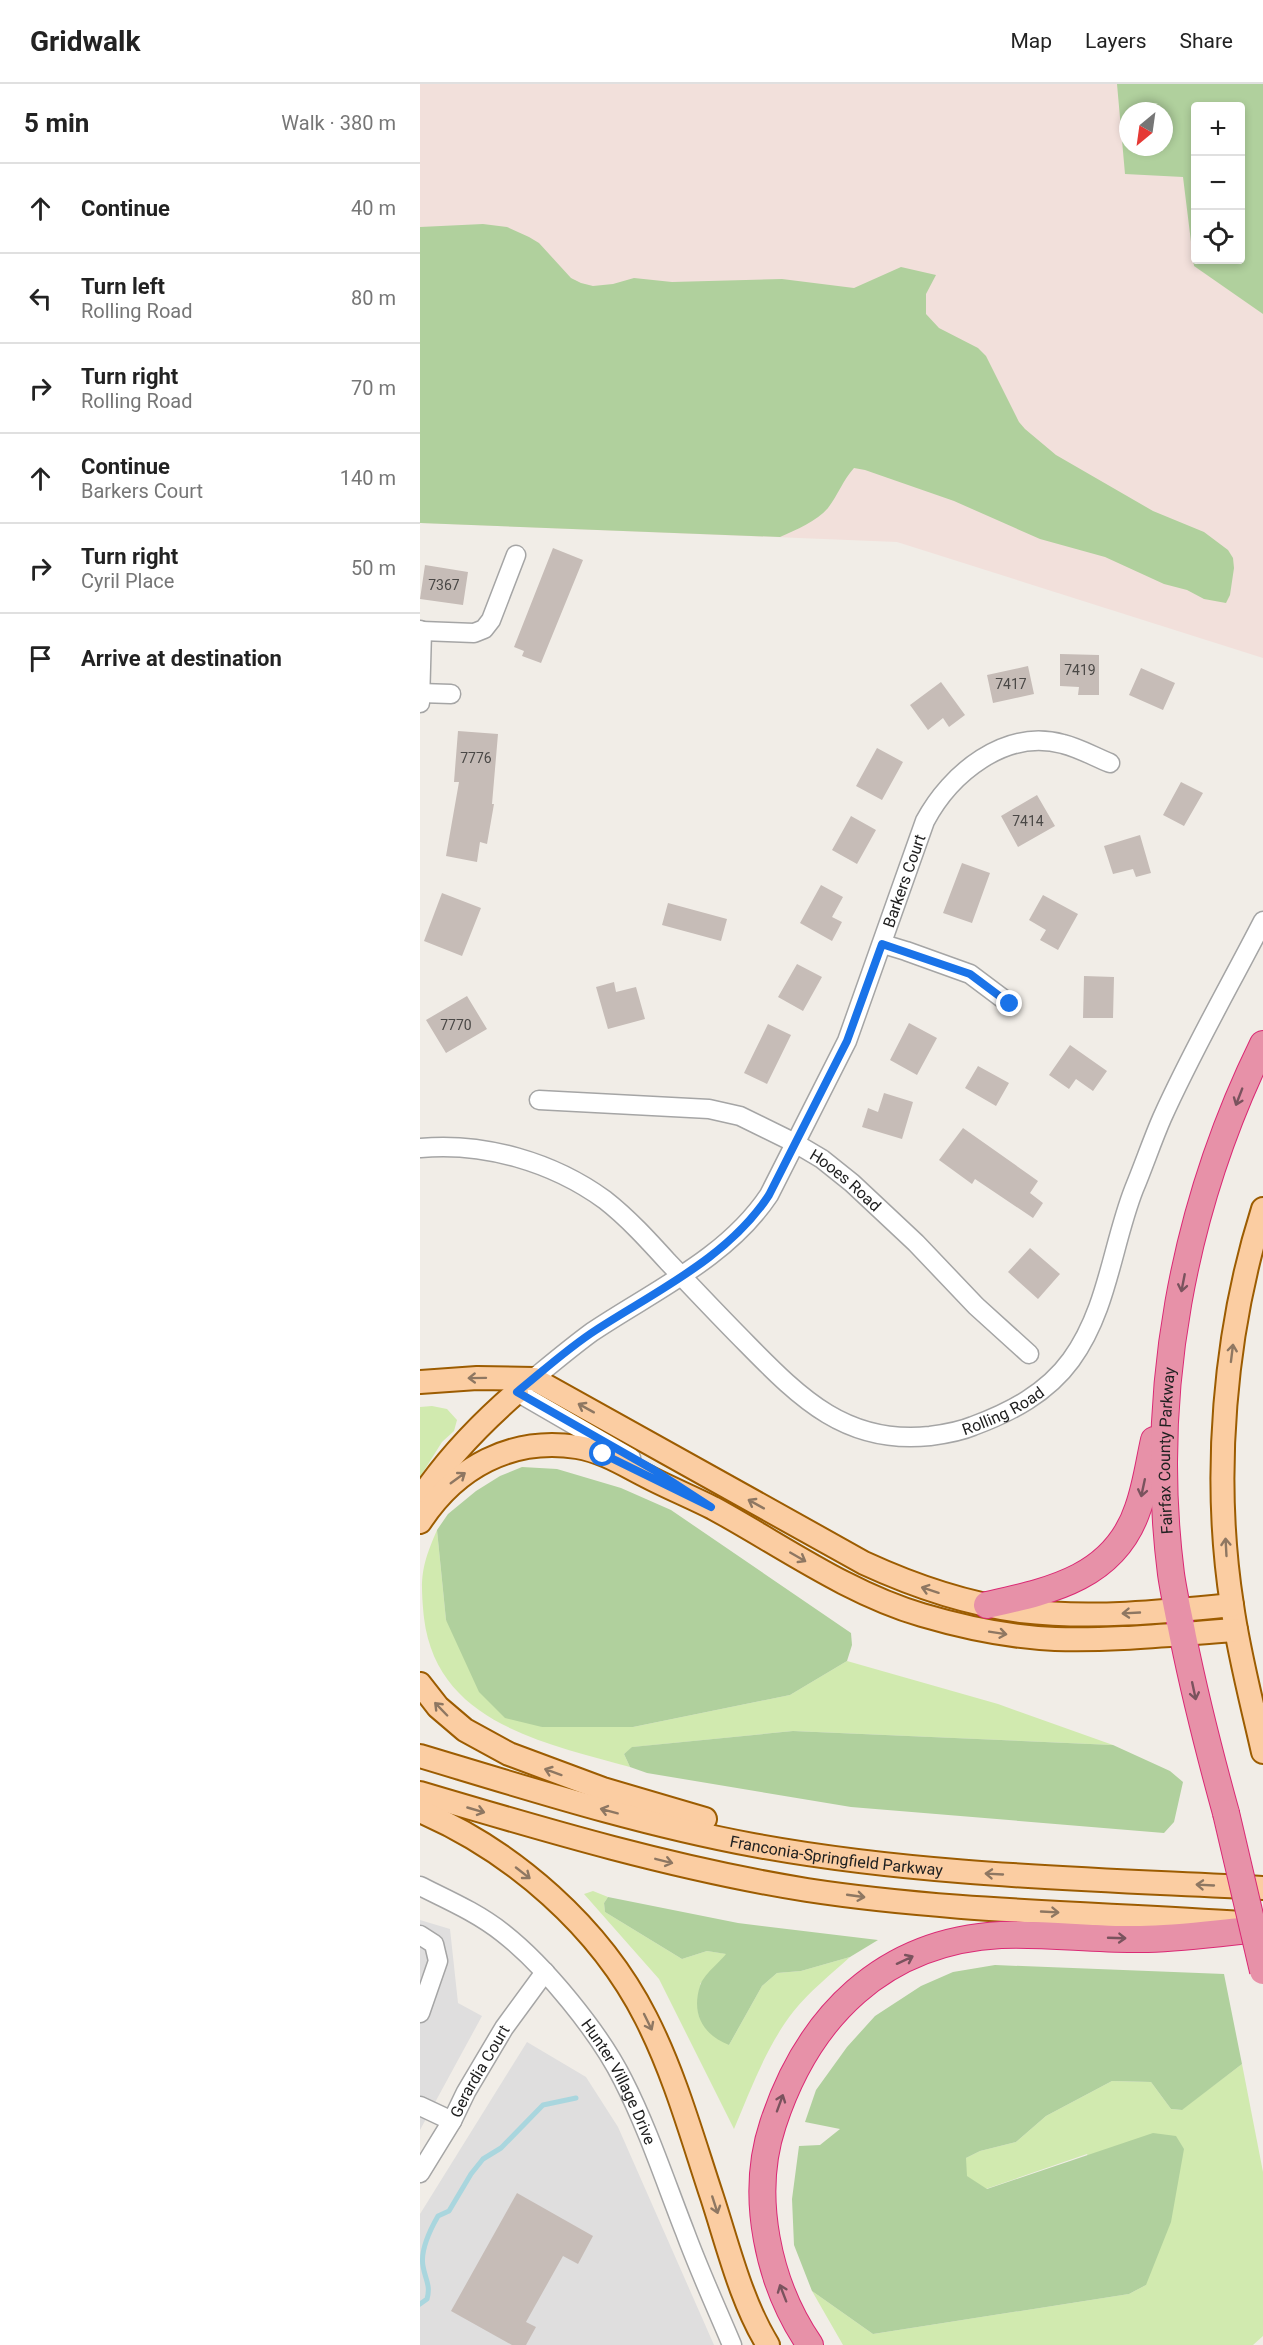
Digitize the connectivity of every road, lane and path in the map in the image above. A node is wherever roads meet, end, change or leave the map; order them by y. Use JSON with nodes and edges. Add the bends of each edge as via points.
{"nodes":[{"id":1,"x":516,"y":555,"type":"dead end"},
{"id":2,"x":421,"y":631,"type":"edge"},
{"id":3,"x":420,"y":693,"type":"edge"},
{"id":4,"x":451,"y":694,"type":"dead end"},
{"id":5,"x":420,"y":703,"type":"edge"},
{"id":6,"x":1110,"y":763,"type":"dead end"},
{"id":7,"x":1263,"y":921,"type":"edge"},
{"id":8,"x":882,"y":944,"type":"junction"},
{"id":9,"x":1010,"y":1004,"type":"dead end"},
{"id":10,"x":1263,"y":1044,"type":"edge"},
{"id":11,"x":539,"y":1100,"type":"dead end"},
{"id":12,"x":795,"y":1143,"type":"junction"},
{"id":13,"x":420,"y":1148,"type":"edge"},
{"id":14,"x":1263,"y":1209,"type":"edge"},
{"id":15,"x":681,"y":1275,"type":"junction"},
{"id":16,"x":1029,"y":1354,"type":"dead end"},
{"id":17,"x":1169,"y":1369,"type":"junction"},
{"id":18,"x":420,"y":1382,"type":"edge"},
{"id":19,"x":525,"y":1385,"type":"junction"},
{"id":20,"x":420,"y":1499,"type":"edge"},
{"id":21,"x":711,"y":1507,"type":"junction"},
{"id":22,"x":420,"y":1522,"type":"edge"},
{"id":23,"x":987,"y":1605,"type":"junction"},
{"id":24,"x":1232,"y":1605,"type":"junction"},
{"id":25,"x":1180,"y":1622,"type":"junction"},
{"id":26,"x":1236,"y":1630,"type":"junction"},
{"id":27,"x":420,"y":1684,"type":"edge"},
{"id":28,"x":1263,"y":1752,"type":"edge"},
{"id":29,"x":420,"y":1756,"type":"edge"},
{"id":30,"x":420,"y":1793,"type":"edge"},
{"id":31,"x":420,"y":1810,"type":"edge"},
{"id":32,"x":956,"y":1872,"type":"junction"},
{"id":33,"x":420,"y":1886,"type":"edge"},
{"id":34,"x":1263,"y":1888,"type":"edge"},
{"id":35,"x":1263,"y":1927,"type":"edge"},
{"id":36,"x":420,"y":1935,"type":"edge"},
{"id":37,"x":1263,"y":1971,"type":"edge"},
{"id":38,"x":545,"y":1972,"type":"junction"},
{"id":39,"x":420,"y":2013,"type":"edge"},
{"id":40,"x":420,"y":2106,"type":"edge"},
{"id":41,"x":452,"y":2121,"type":"junction"},
{"id":42,"x":420,"y":2173,"type":"edge"},
{"id":43,"x":732,"y":2345,"type":"edge"},
{"id":44,"x":768,"y":2345,"type":"edge"},
{"id":45,"x":810,"y":2345,"type":"edge"}],
"edges":[{"from":1,"to":2,"type":"street","via":[[484,629],[474,633]]},
{"from":2,"to":3,"type":"street"},
{"from":3,"to":4,"type":"street"},
{"from":3,"to":5,"type":"street"},
{"from":6,"to":8,"type":"street","name":"Barkers Court","via":[[1063,744],[1043,742],[999,750],[966,769],[941,794],[925,821]]},
{"from":7,"to":15,"type":"street","name":"Rolling Road","via":[[1162,1119],[1131,1198],[1097,1312],[1085,1338],[1052,1381],[1009,1411],[962,1431],[939,1435],[892,1437],[857,1428],[824,1413],[792,1389]]},
{"from":8,"to":9,"type":"street","via":[[970,974]]},
{"from":8,"to":12,"type":"street","name":"Barkers Court","via":[[847,1041]]},
{"from":10,"to":17,"type":"highway","name":"Fairfax County Parkway","one_way":true,"via":[[1210,1174],[1185,1270]]},
{"from":11,"to":12,"type":"street","name":"Hooes Road","via":[[710,1109],[740,1116]]},
{"from":12,"to":15,"type":"street","name":"Barkers Court","via":[[756,1214],[713,1254]]},
{"from":12,"to":16,"type":"street","name":"Hooes Road","via":[[852,1183]]},
{"from":13,"to":15,"type":"street","via":[[495,1152],[568,1178],[618,1211]]},
{"from":24,"to":14,"type":"main road","one_way":true,"via":[[1224,1521],[1227,1401],[1238,1311]]},
{"from":15,"to":19,"type":"street","via":[[593,1332]]},
{"from":17,"to":23,"type":"highway","one_way":true,"via":[[1138,1509],[1119,1543],[1074,1581]]},
{"from":17,"to":25,"type":"highway","name":"Fairfax County Parkway","via":[[1164,1434],[1165,1500]]},
{"from":19,"to":18,"type":"main road","one_way":true,"via":[[477,1378]]},
{"from":19,"to":20,"type":"main road","via":[[475,1429]]},
{"from":19,"to":21,"type":"street"},
{"from":23,"to":19,"type":"main road","one_way":true,"via":[[926,1589],[864,1563]]},
{"from":22,"to":21,"type":"main road","one_way":true,"via":[[440,1494],[468,1471],[500,1454],[538,1446],[577,1447],[603,1454]]},
{"from":21,"to":25,"type":"main road","one_way":true,"via":[[857,1589],[953,1624],[1055,1639],[1137,1638]]},
{"from":25,"to":23,"type":"main road","one_way":true,"via":[[1020,1611]]},
{"from":24,"to":25,"type":"main road"},
{"from":24,"to":26,"type":"main road"},
{"from":25,"to":26,"type":"main road"},
{"from":25,"to":37,"type":"highway","name":"Fairfax County Parkway","one_way":true,"bridge":true},
{"from":26,"to":28,"type":"main road"},
{"from":32,"to":27,"type":"main road","one_way":true,"via":[[859,1846],[680,1813],[564,1776],[509,1754],[465,1730],[438,1707]]},
{"from":32,"to":29,"type":"main road","name":"Franconia-Springfield Parkway","one_way":true,"via":[[818,1855],[688,1831]]},
{"from":30,"to":35,"type":"main road","one_way":true,"via":[[662,1861],[807,1890],[939,1905]]},
{"from":31,"to":44,"type":"main road","one_way":true,"via":[[476,1840],[532,1880],[588,1934],[634,1995],[668,2068],[746,2298]]},
{"from":34,"to":32,"type":"main road","name":"Franconia-Springfield Parkway","one_way":true},
{"from":33,"to":38,"type":"street","name":"Hunter Village Drive","via":[[502,1932]]},
{"from":45,"to":35,"type":"highway","one_way":true,"via":[[784,2297],[769,2250],[763,2200],[766,2152],[779,2105],[798,2062],[823,2025],[858,1990],[879,1974],[923,1952],[975,1938],[1001,1935],[1143,1939]]},
{"from":36,"to":39,"type":"street","via":[[434,1944],[438,1961]]},
{"from":38,"to":41,"type":"street","name":"Gerardia Court","via":[[504,2028]]},
{"from":38,"to":43,"type":"street","name":"Hunter Village Drive","via":[[598,2038],[622,2078]]},
{"from":40,"to":41,"type":"street"},
{"from":41,"to":42,"type":"street","name":"Gerardia Court"}]}
